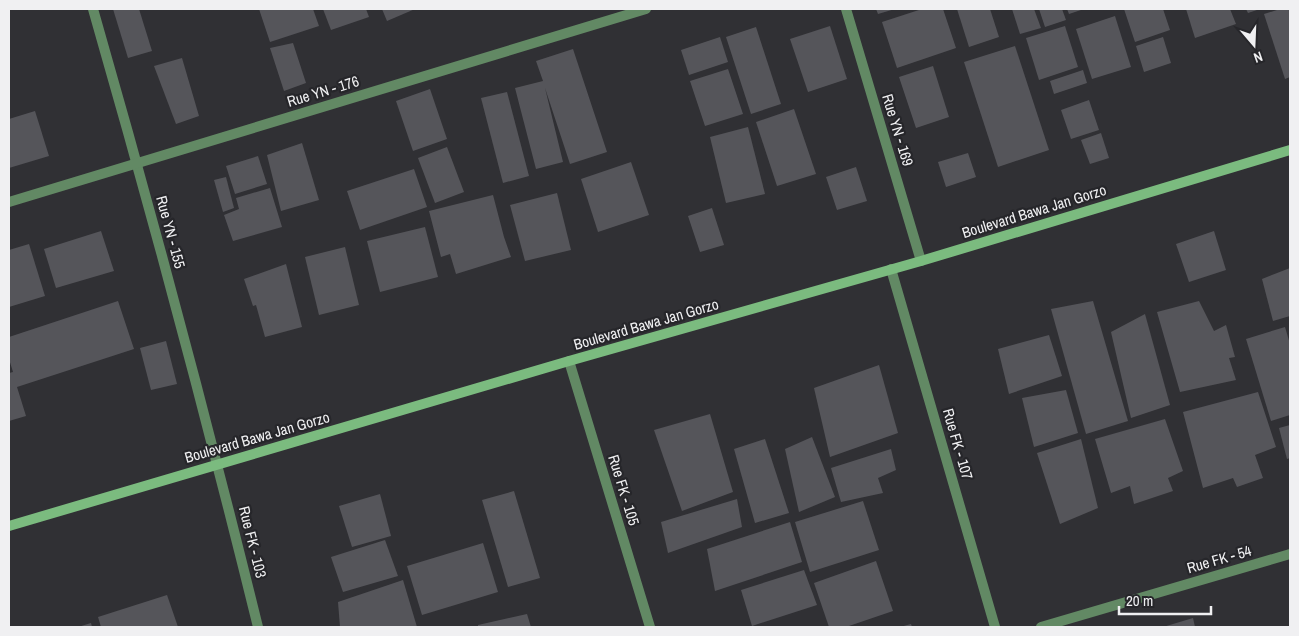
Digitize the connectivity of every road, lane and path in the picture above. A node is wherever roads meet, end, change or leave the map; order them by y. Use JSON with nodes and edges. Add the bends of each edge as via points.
{"nodes":[{"id":1,"x":93,"y":9,"type":"edge"},
{"id":2,"x":646,"y":9,"type":"edge"},
{"id":3,"x":846,"y":9,"type":"edge"},
{"id":4,"x":1290,"y":150,"type":"edge"},
{"id":5,"x":137,"y":163,"type":"junction"},
{"id":6,"x":9,"y":202,"type":"edge"},
{"id":7,"x":921,"y":261,"type":"junction"},
{"id":8,"x":892,"y":270,"type":"junction"},
{"id":9,"x":569,"y":361,"type":"junction"},
{"id":10,"x":218,"y":465,"type":"junction"},
{"id":11,"x":9,"y":526,"type":"edge"},
{"id":12,"x":1290,"y":554,"type":"edge"},
{"id":13,"x":258,"y":627,"type":"edge"},
{"id":14,"x":650,"y":627,"type":"edge"},
{"id":15,"x":995,"y":627,"type":"edge"},
{"id":16,"x":1041,"y":627,"type":"edge"}],
"edges":[{"from":1,"to":5,"type":"street","name":"Rue YN - 155"},
{"from":2,"to":5,"type":"street","name":"Rue YN - 176"},
{"from":3,"to":7,"type":"street","name":"Rue YN - 169"},
{"from":4,"to":7,"type":"main road","name":"Boulevard Bawa Jan Gorzo"},
{"from":5,"to":6,"type":"street","name":"Rue YN - 176"},
{"from":5,"to":10,"type":"street","name":"Rue YN - 155"},
{"from":7,"to":8,"type":"main road","name":"Boulevard Bawa Jan Gorzo"},
{"from":8,"to":9,"type":"main road","name":"Boulevard Bawa Jan Gorzo"},
{"from":8,"to":15,"type":"street","name":"Rue FK - 107"},
{"from":9,"to":10,"type":"main road","name":"Boulevard Bawa Jan Gorzo"},
{"from":9,"to":14,"type":"street","name":"Rue FK - 105"},
{"from":10,"to":11,"type":"main road","name":"Boulevard Bawa Jan Gorzo"},
{"from":10,"to":13,"type":"street","name":"Rue FK - 103"},
{"from":12,"to":16,"type":"street","name":"Rue FK - 54"}]}
